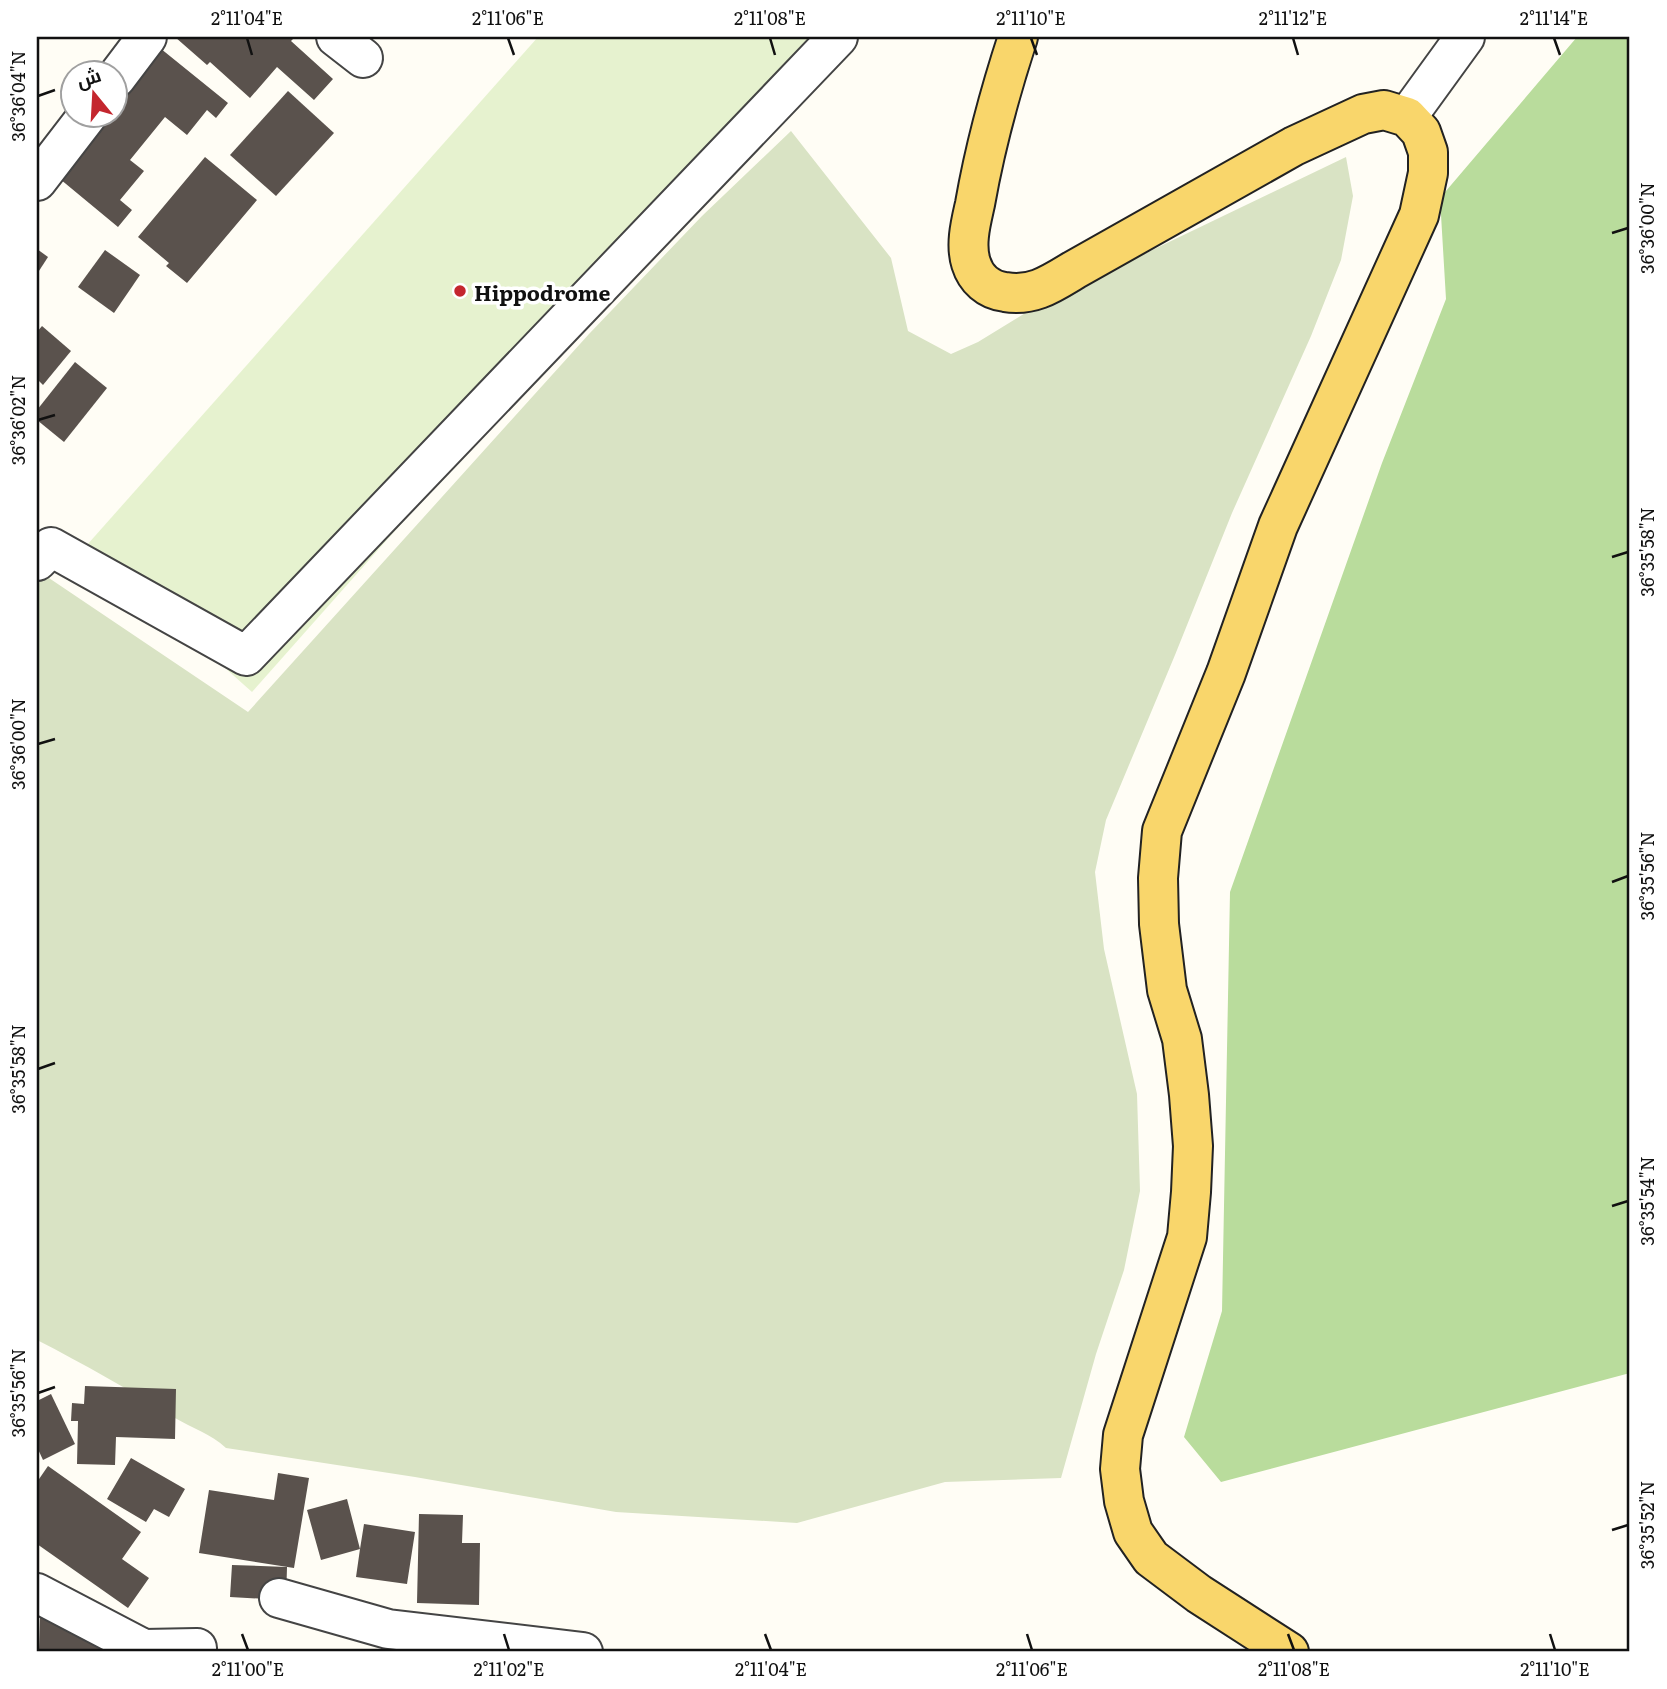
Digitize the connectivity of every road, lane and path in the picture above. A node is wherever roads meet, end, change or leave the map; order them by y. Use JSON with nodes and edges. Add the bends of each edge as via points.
{"nodes":[{"id":1,"x":147,"y":37,"type":"edge"},
{"id":2,"x":838,"y":37,"type":"edge"},
{"id":3,"x":1018,"y":37,"type":"edge"},
{"id":4,"x":1465,"y":37,"type":"edge"},
{"id":5,"x":130,"y":60,"type":"edge"},
{"id":6,"x":1408,"y":117,"type":"junction"},
{"id":7,"x":76,"y":130,"type":"edge"},
{"id":8,"x":37,"y":181,"type":"edge"},
{"id":9,"x":37,"y":562,"type":"edge"},
{"id":10,"x":37,"y":1593,"type":"edge"},
{"id":11,"x":279,"y":1598,"type":"dead end"},
{"id":12,"x":197,"y":1652,"type":"edge"},
{"id":13,"x":583,"y":1652,"type":"edge"},
{"id":14,"x":1289,"y":1652,"type":"edge"}],
"edges":[{"from":1,"to":5,"type":"street"},
{"from":2,"to":9,"type":"street","via":[[246,656],[51,547]]},
{"from":3,"to":6,"type":"main road","via":[[983,156],[969,235],[970,261],[978,278],[993,291],[1018,295],[1045,288],[1293,146],[1363,114],[1384,110]]},
{"from":4,"to":6,"type":"street"},
{"from":6,"to":14,"type":"main road","via":[[1421,132],[1428,152],[1419,215],[1279,526],[1162,831],[1158,878],[1167,989],[1182,1039],[1189,1095],[1191,1192],[1188,1237],[1124,1435],[1120,1469],[1124,1501],[1133,1532],[1151,1558]]},
{"from":7,"to":8,"type":"street"},
{"from":10,"to":12,"type":"street","via":[[144,1649],[197,1648]]},
{"from":11,"to":13,"type":"street","via":[[388,1629]]}]}
